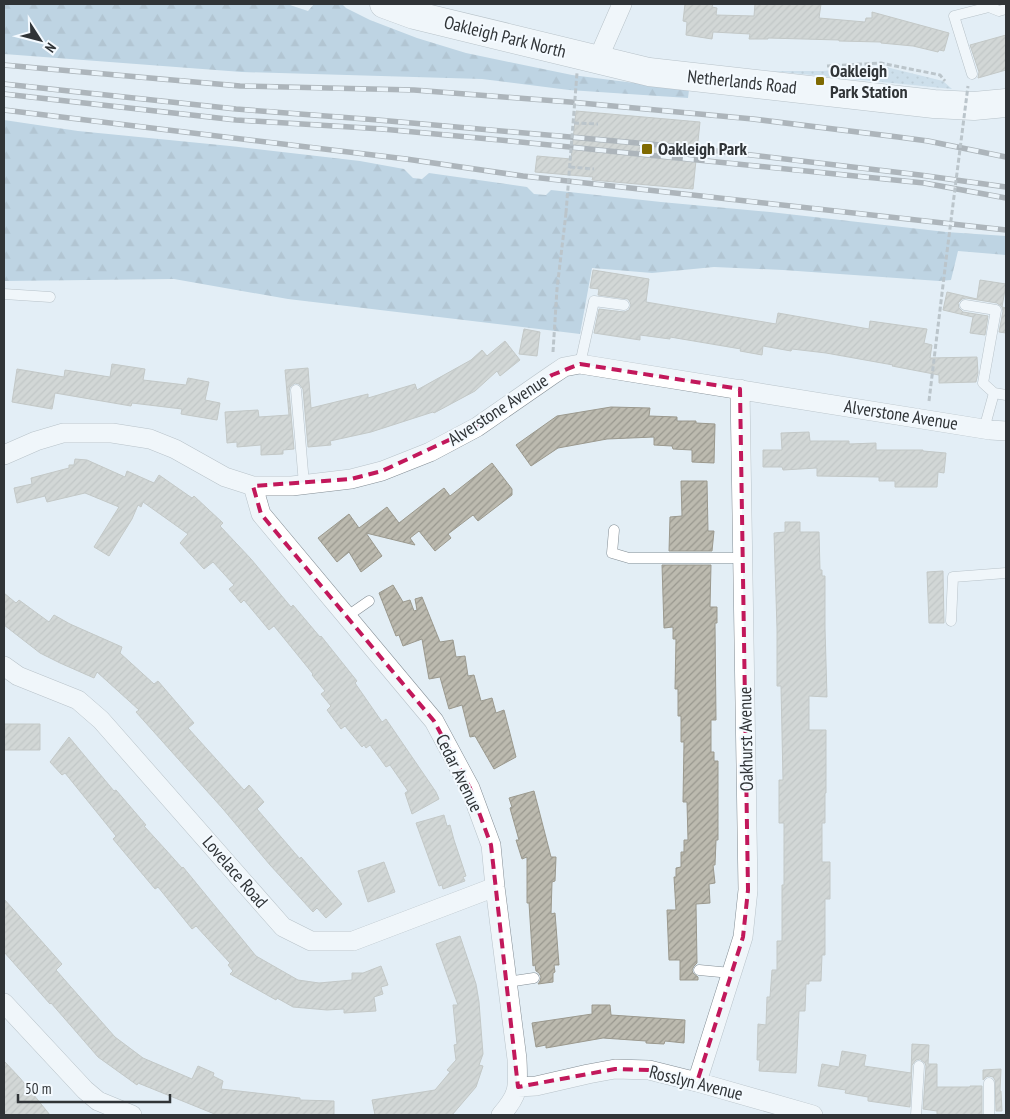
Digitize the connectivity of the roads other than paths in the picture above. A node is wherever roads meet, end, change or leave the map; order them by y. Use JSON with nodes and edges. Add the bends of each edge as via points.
{"nodes":[{"id":1,"x":386,"y":4,"type":"edge"},
{"id":2,"x":622,"y":4,"type":"edge"},
{"id":3,"x":1006,"y":9,"type":"edge"},
{"id":4,"x":588,"y":66,"type":"junction"},
{"id":5,"x":972,"y":74,"type":"dead end"},
{"id":6,"x":1006,"y":103,"type":"edge"},
{"id":7,"x":4,"y":294,"type":"edge"},
{"id":8,"x":50,"y":297,"type":"dead end"},
{"id":9,"x":965,"y":305,"type":"dead end"},
{"id":10,"x":624,"y":306,"type":"dead end"},
{"id":11,"x":580,"y":364,"type":"junction"},
{"id":12,"x":740,"y":389,"type":"junction"},
{"id":13,"x":296,"y":390,"type":"dead end"},
{"id":14,"x":994,"y":393,"type":"junction"},
{"id":15,"x":1006,"y":395,"type":"edge"},
{"id":16,"x":984,"y":428,"type":"junction"},
{"id":17,"x":1006,"y":431,"type":"edge"},
{"id":18,"x":4,"y":455,"type":"edge"},
{"id":19,"x":304,"y":484,"type":"junction"},
{"id":20,"x":254,"y":486,"type":"junction"},
{"id":21,"x":614,"y":530,"type":"dead end"},
{"id":22,"x":743,"y":558,"type":"junction"},
{"id":23,"x":1006,"y":573,"type":"edge"},
{"id":24,"x":369,"y":602,"type":"dead end"},
{"id":25,"x":346,"y":616,"type":"junction"},
{"id":26,"x":952,"y":621,"type":"dead end"},
{"id":27,"x":8,"y":674,"type":"edge"},
{"id":28,"x":495,"y":887,"type":"junction"},
{"id":29,"x":699,"y":970,"type":"dead end"},
{"id":30,"x":731,"y":973,"type":"junction"},
{"id":31,"x":534,"y":978,"type":"dead end"},
{"id":32,"x":507,"y":982,"type":"junction"},
{"id":33,"x":4,"y":1003,"type":"edge"},
{"id":34,"x":919,"y":1066,"type":"dead end"},
{"id":35,"x":697,"y":1082,"type":"junction"},
{"id":36,"x":989,"y":1083,"type":"dead end"},
{"id":37,"x":518,"y":1087,"type":"junction"},
{"id":38,"x":132,"y":1115,"type":"edge"},
{"id":39,"x":501,"y":1115,"type":"edge"},
{"id":40,"x":813,"y":1115,"type":"edge"},
{"id":41,"x":916,"y":1115,"type":"edge"},
{"id":42,"x":989,"y":1115,"type":"edge"}],
"edges":[{"from":1,"to":4,"type":"street","name":"Oakleigh Park North"},
{"from":2,"to":4,"type":"street"},
{"from":3,"to":5,"type":"lane","via":[[999,11],[989,7],[954,16]]},
{"from":4,"to":6,"type":"street","name":"Netherlands Road","via":[[934,104],[974,106]]},
{"from":7,"to":8,"type":"lane"},
{"from":9,"to":14,"type":"lane","via":[[996,310],[983,383]]},
{"from":10,"to":11,"type":"lane","via":[[594,302]]},
{"from":11,"to":12,"type":"street","name":"Alverstone Avenue"},
{"from":11,"to":19,"type":"street","name":"Alverstone Avenue","via":[[564,367],[477,427],[430,452],[351,479]]},
{"from":12,"to":16,"type":"street","name":"Alverstone Avenue"},
{"from":12,"to":22,"type":"street","name":"Oakhurst Avenue"},
{"from":13,"to":19,"type":"lane"},
{"from":14,"to":15,"type":"lane"},
{"from":14,"to":16,"type":"lane"},
{"from":16,"to":17,"type":"street","name":"Alverstone Avenue"},
{"from":18,"to":20,"type":"street","name":"Alverstone Avenue","via":[[63,434],[112,433],[150,439],[225,477]]},
{"from":19,"to":20,"type":"street","name":"Alverstone Avenue"},
{"from":20,"to":25,"type":"street","name":"Cedar Avenue","via":[[261,514]]},
{"from":21,"to":22,"type":"lane","via":[[612,554],[629,558]]},
{"from":22,"to":30,"type":"street","name":"Oakhurst Avenue","via":[[748,890],[743,937]]},
{"from":23,"to":26,"type":"lane","via":[[953,576]]},
{"from":24,"to":25,"type":"lane"},
{"from":25,"to":28,"type":"street","name":"Cedar Avenue","via":[[434,721],[470,788],[491,845]]},
{"from":27,"to":28,"type":"street","name":"Lovelace Road","via":[[78,700],[101,720],[283,928],[311,942],[353,941]]},
{"from":28,"to":32,"type":"street","name":"Cedar Avenue"},
{"from":29,"to":30,"type":"lane"},
{"from":30,"to":35,"type":"street","name":"Oakhurst Avenue"},
{"from":31,"to":32,"type":"lane"},
{"from":32,"to":37,"type":"street","name":"Cedar Avenue"},
{"from":33,"to":38,"type":"street","via":[[85,1090],[98,1101]]},
{"from":34,"to":41,"type":"lane"},
{"from":35,"to":37,"type":"street","name":"Rosslyn Avenue","via":[[649,1070],[615,1069]]},
{"from":35,"to":40,"type":"street","name":"Rosslyn Avenue"},
{"from":36,"to":42,"type":"lane"},
{"from":37,"to":39,"type":"street","via":[[512,1102]]}]}
